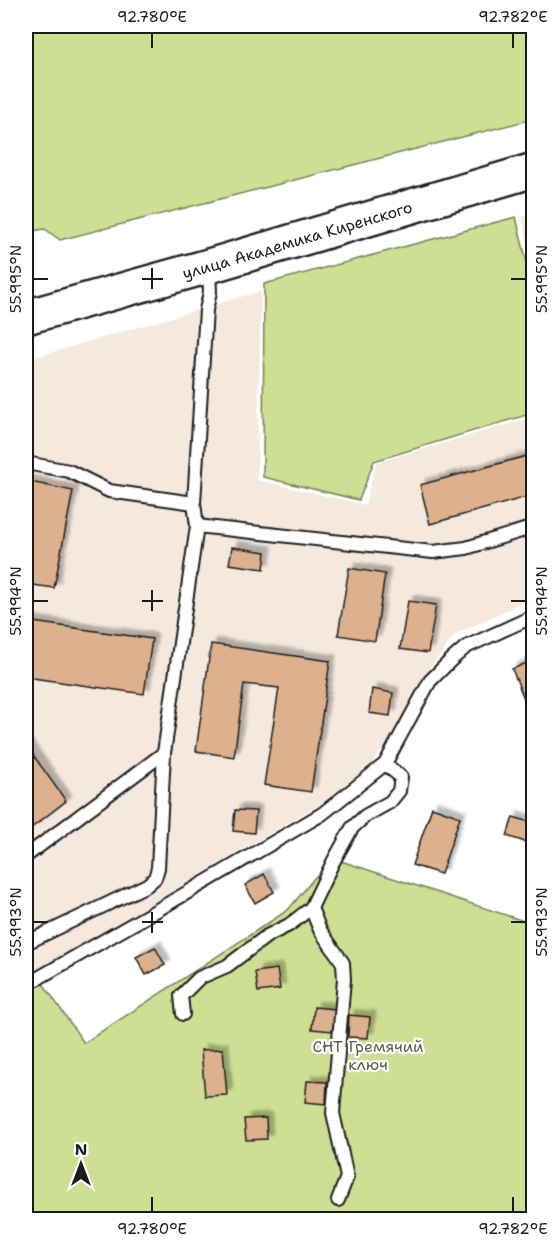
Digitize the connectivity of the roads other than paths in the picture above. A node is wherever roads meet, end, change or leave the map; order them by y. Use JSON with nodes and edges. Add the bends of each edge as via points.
{"nodes":[{"id":1,"x":534,"y":170,"type":"edge"},
{"id":2,"x":209,"y":266,"type":"junction"},
{"id":3,"x":26,"y":317,"type":"edge"},
{"id":4,"x":26,"y":463,"type":"edge"},
{"id":5,"x":194,"y":504,"type":"junction"},
{"id":6,"x":197,"y":526,"type":"junction"},
{"id":7,"x":534,"y":528,"type":"edge"},
{"id":8,"x":534,"y":616,"type":"edge"},
{"id":9,"x":164,"y":753,"type":"junction"},
{"id":10,"x":385,"y":764,"type":"junction"},
{"id":11,"x":26,"y":856,"type":"edge"},
{"id":12,"x":311,"y":908,"type":"junction"},
{"id":13,"x":26,"y":943,"type":"edge"},
{"id":14,"x":26,"y":985,"type":"edge"},
{"id":15,"x":183,"y":1014,"type":"dead end"},
{"id":16,"x":338,"y":1200,"type":"dead end"}],
"edges":[{"from":1,"to":2,"type":"main road","name":"улица Академика Киренского"},
{"from":2,"to":3,"type":"main road","name":"улица Академика Киренского"},
{"from":2,"to":5,"type":"lane"},
{"from":4,"to":5,"type":"lane","via":[[69,471],[109,491]]},
{"from":5,"to":6,"type":"lane"},
{"from":6,"to":7,"type":"lane","via":[[433,552],[466,548]]},
{"from":6,"to":9,"type":"lane"},
{"from":8,"to":10,"type":"lane","via":[[466,647],[430,681]]},
{"from":9,"to":11,"type":"lane"},
{"from":9,"to":13,"type":"lane","via":[[155,878]]},
{"from":10,"to":12,"type":"lane","via":[[401,777],[399,791],[390,802],[352,828]]},
{"from":10,"to":14,"type":"lane","via":[[322,814]]},
{"from":12,"to":15,"type":"lane","via":[[227,966],[199,978],[181,996]]},
{"from":12,"to":16,"type":"lane","via":[[320,930],[343,963],[333,1107],[347,1177]]}]}
